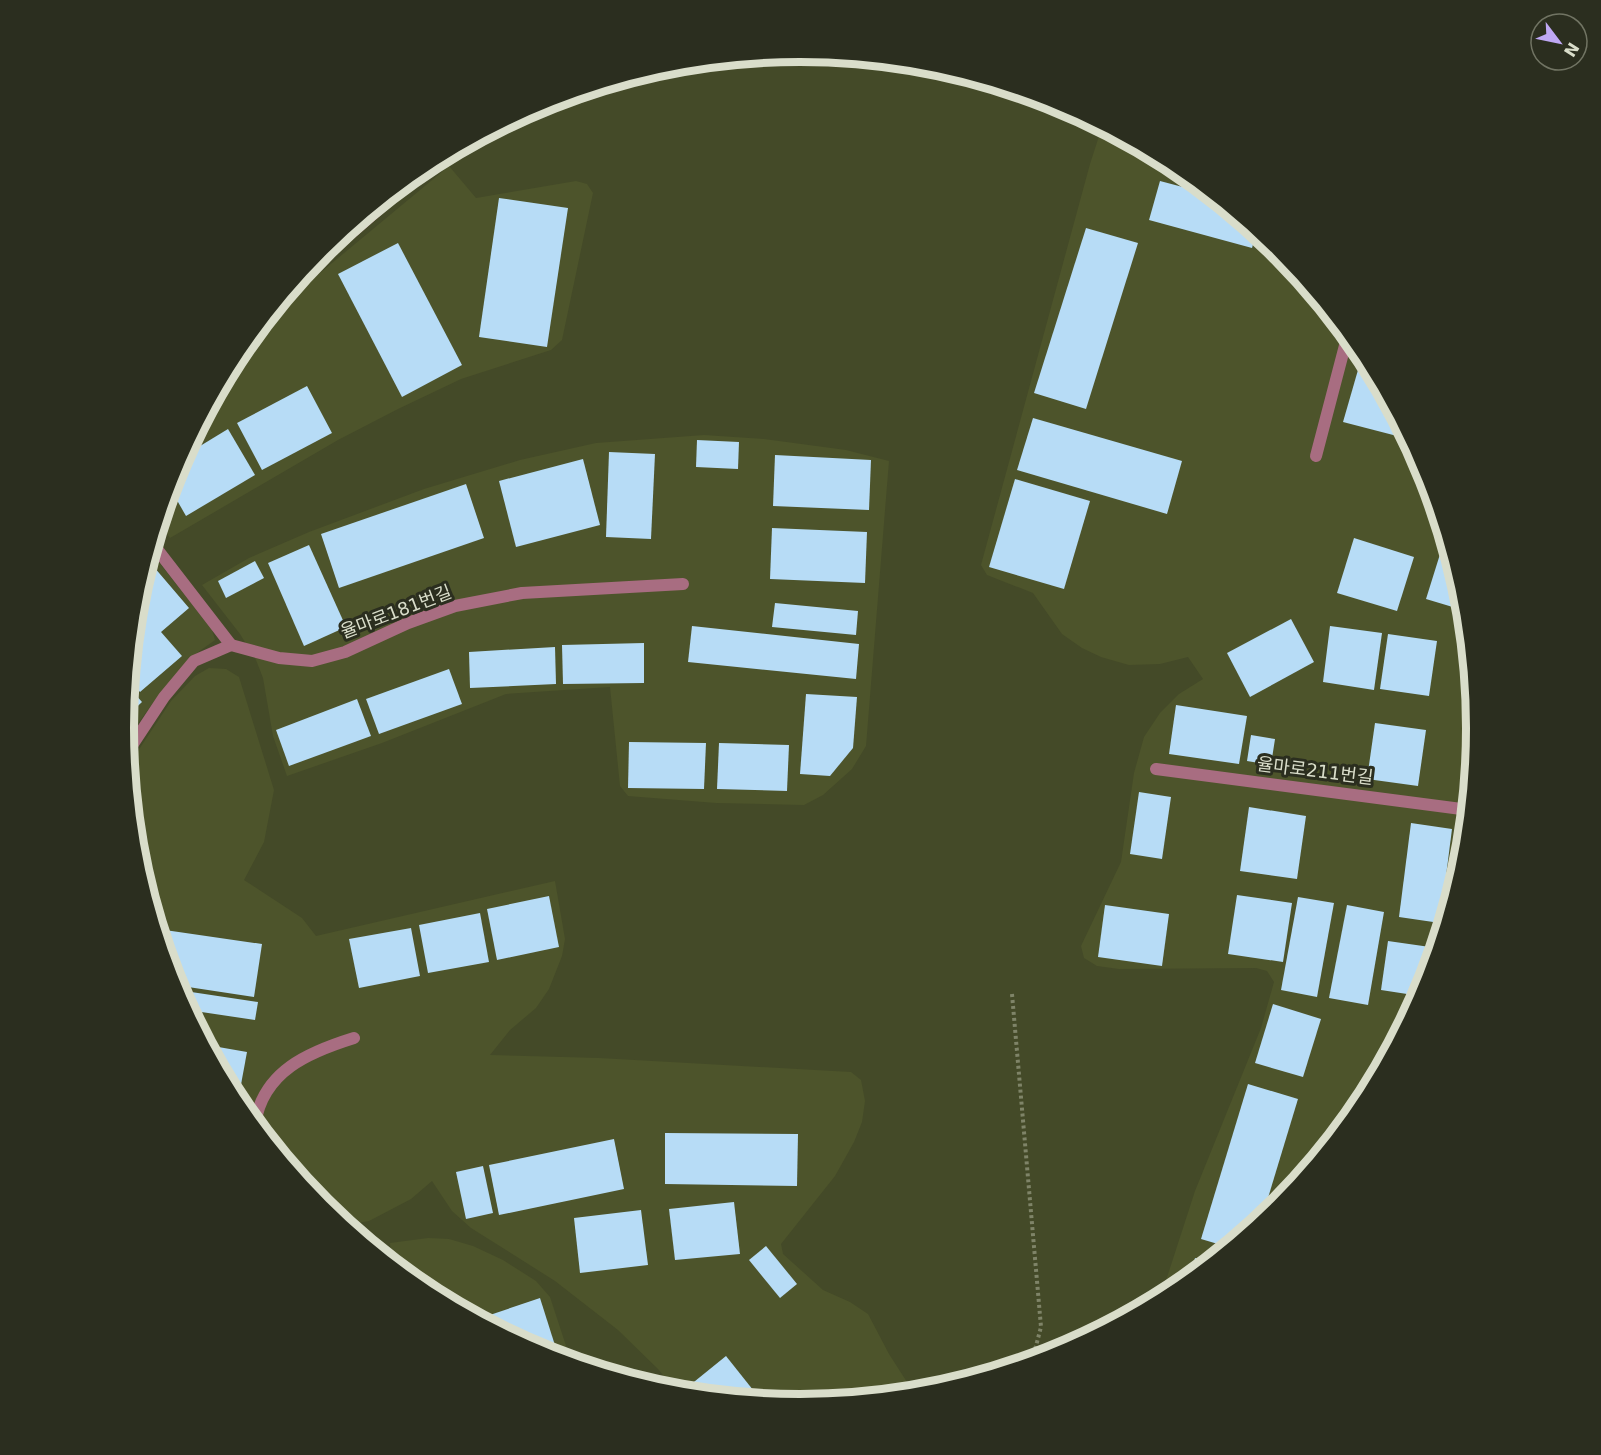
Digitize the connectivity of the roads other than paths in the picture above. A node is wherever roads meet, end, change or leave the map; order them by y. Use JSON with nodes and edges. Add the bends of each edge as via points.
{"nodes":[{"id":1,"x":1345,"y":345,"type":"edge"},
{"id":2,"x":1316,"y":456,"type":"dead end"},
{"id":3,"x":158,"y":551,"type":"edge"},
{"id":4,"x":683,"y":584,"type":"dead end"},
{"id":5,"x":231,"y":645,"type":"junction"},
{"id":6,"x":135,"y":740,"type":"edge"},
{"id":7,"x":1156,"y":769,"type":"dead end"},
{"id":8,"x":1461,"y":809,"type":"edge"},
{"id":9,"x":354,"y":1038,"type":"dead end"},
{"id":10,"x":259,"y":1114,"type":"edge"}],
"edges":[{"from":1,"to":2,"type":"lane"},
{"from":3,"to":5,"type":"lane"},
{"from":4,"to":5,"type":"lane","name":"율마로181번길","via":[[522,593],[455,606],[312,661],[279,658]]},
{"from":5,"to":6,"type":"lane","via":[[194,661]]},
{"from":7,"to":8,"type":"lane","name":"율마로211번길"},
{"from":9,"to":10,"type":"lane","via":[[313,1051],[292,1065],[268,1089]]}]}
